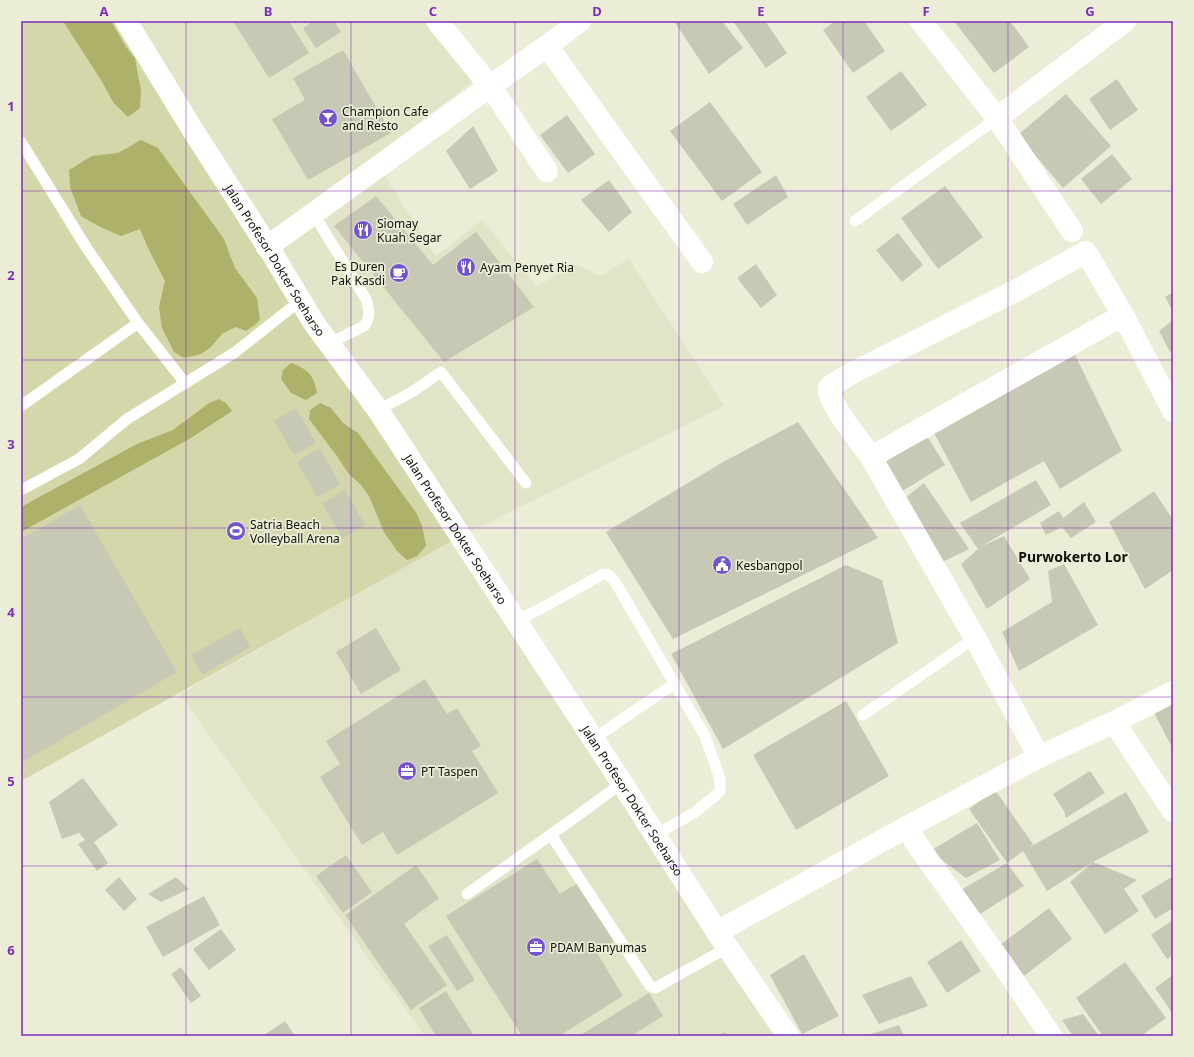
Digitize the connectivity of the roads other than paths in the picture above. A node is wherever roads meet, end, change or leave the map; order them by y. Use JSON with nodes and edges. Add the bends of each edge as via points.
{"nodes":[{"id":1,"x":126,"y":21,"type":"edge"},
{"id":2,"x":437,"y":21,"type":"edge"},
{"id":3,"x":580,"y":21,"type":"edge"},
{"id":4,"x":921,"y":21,"type":"edge"},
{"id":5,"x":1125,"y":21,"type":"edge"},
{"id":6,"x":547,"y":46,"type":"junction"},
{"id":7,"x":490,"y":86,"type":"junction"},
{"id":8,"x":997,"y":118,"type":"junction"},
{"id":9,"x":21,"y":142,"type":"edge"},
{"id":10,"x":547,"y":171,"type":"dead end"},
{"id":11,"x":313,"y":213,"type":"junction"},
{"id":12,"x":855,"y":221,"type":"dead end"},
{"id":13,"x":1072,"y":231,"type":"dead end"},
{"id":14,"x":267,"y":247,"type":"junction"},
{"id":15,"x":702,"y":262,"type":"dead end"},
{"id":16,"x":300,"y":301,"type":"junction"},
{"id":17,"x":1123,"y":315,"type":"junction"},
{"id":18,"x":138,"y":323,"type":"junction"},
{"id":19,"x":328,"y":344,"type":"junction"},
{"id":20,"x":185,"y":383,"type":"junction"},
{"id":21,"x":21,"y":406,"type":"edge"},
{"id":22,"x":378,"y":410,"type":"junction"},
{"id":23,"x":1173,"y":411,"type":"edge"},
{"id":24,"x":871,"y":456,"type":"junction"},
{"id":25,"x":526,"y":483,"type":"dead end"},
{"id":26,"x":21,"y":490,"type":"edge"},
{"id":27,"x":516,"y":620,"type":"junction"},
{"id":28,"x":975,"y":638,"type":"junction"},
{"id":29,"x":674,"y":684,"type":"junction"},
{"id":30,"x":1164,"y":697,"type":"edge"},
{"id":31,"x":863,"y":715,"type":"dead end"},
{"id":32,"x":1114,"y":722,"type":"junction"},
{"id":33,"x":593,"y":739,"type":"junction"},
{"id":34,"x":1039,"y":757,"type":"junction"},
{"id":35,"x":622,"y":783,"type":"junction"},
{"id":36,"x":1173,"y":811,"type":"edge"},
{"id":37,"x":907,"y":827,"type":"junction"},
{"id":38,"x":551,"y":835,"type":"junction"},
{"id":39,"x":654,"y":835,"type":"junction"},
{"id":40,"x":467,"y":894,"type":"dead end"},
{"id":41,"x":722,"y":940,"type":"junction"},
{"id":42,"x":788,"y":1036,"type":"edge"},
{"id":43,"x":1051,"y":1036,"type":"edge"}],
"edges":[{"from":1,"to":14,"type":"street","name":"Jalan Profesor Dokter Soeharso"},
{"from":2,"to":7,"type":"street"},
{"from":3,"to":6,"type":"street"},
{"from":4,"to":8,"type":"street"},
{"from":5,"to":8,"type":"street"},
{"from":6,"to":7,"type":"street"},
{"from":6,"to":15,"type":"street"},
{"from":7,"to":10,"type":"street"},
{"from":7,"to":11,"type":"street"},
{"from":8,"to":12,"type":"lane"},
{"from":8,"to":13,"type":"street"},
{"from":9,"to":18,"type":"lane","via":[[86,247]]},
{"from":11,"to":14,"type":"street"},
{"from":11,"to":19,"type":"lane","via":[[366,299],[369,311],[364,326]]},
{"from":14,"to":16,"type":"street","name":"Jalan Profesor Dokter Soeharso"},
{"from":16,"to":19,"type":"street","name":"Jalan Profesor Dokter Soeharso"},
{"from":16,"to":20,"type":"lane","via":[[234,353]]},
{"from":17,"to":23,"type":"street"},
{"from":17,"to":24,"type":"street"},
{"from":17,"to":24,"type":"street","via":[[1086,252],[832,385],[829,393],[832,400]]},
{"from":18,"to":20,"type":"lane"},
{"from":18,"to":21,"type":"lane"},
{"from":19,"to":22,"type":"street","name":"Jalan Profesor Dokter Soeharso"},
{"from":20,"to":26,"type":"lane","via":[[127,419],[79,459]]},
{"from":22,"to":25,"type":"lane","via":[[412,392],[440,372]]},
{"from":22,"to":27,"type":"street","name":"Jalan Profesor Dokter Soeharso"},
{"from":24,"to":28,"type":"street"},
{"from":27,"to":29,"type":"lane","via":[[603,574],[608,575],[614,580]]},
{"from":27,"to":33,"type":"street","name":"Jalan Profesor Dokter Soeharso"},
{"from":28,"to":31,"type":"lane"},
{"from":28,"to":34,"type":"street"},
{"from":29,"to":33,"type":"lane"},
{"from":29,"to":39,"type":"lane","via":[[705,736],[720,779],[720,791],[694,813]]},
{"from":30,"to":32,"type":"street"},
{"from":32,"to":34,"type":"street"},
{"from":32,"to":36,"type":"street"},
{"from":33,"to":35,"type":"street","name":"Jalan Profesor Dokter Soeharso"},
{"from":34,"to":37,"type":"street"},
{"from":35,"to":38,"type":"lane"},
{"from":35,"to":39,"type":"street","name":"Jalan Profesor Dokter Soeharso"},
{"from":37,"to":41,"type":"street"},
{"from":37,"to":43,"type":"street"},
{"from":38,"to":40,"type":"lane"},
{"from":38,"to":41,"type":"lane","via":[[650,986],[655,988]]},
{"from":39,"to":41,"type":"street","name":"Jalan Profesor Dokter Soeharso"},
{"from":41,"to":42,"type":"street","name":"Jalan Profesor Dokter Soeharso"}]}
